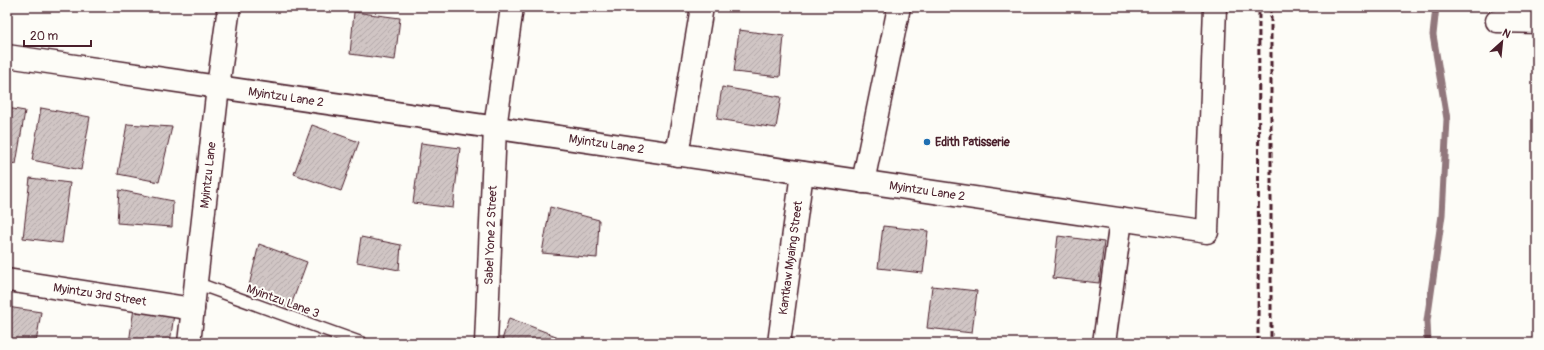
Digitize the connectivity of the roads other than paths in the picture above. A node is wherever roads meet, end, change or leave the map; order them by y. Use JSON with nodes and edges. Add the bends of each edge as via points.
{"nodes":[{"id":1,"x":230,"y":7,"type":"edge"},
{"id":2,"x":512,"y":7,"type":"edge"},
{"id":3,"x":702,"y":7,"type":"edge"},
{"id":4,"x":899,"y":7,"type":"edge"},
{"id":5,"x":1215,"y":7,"type":"edge"},
{"id":6,"x":1497,"y":20,"type":"dead end"},
{"id":7,"x":1537,"y":22,"type":"edge"},
{"id":8,"x":7,"y":56,"type":"edge"},
{"id":9,"x":218,"y":87,"type":"junction"},
{"id":10,"x":495,"y":128,"type":"junction"},
{"id":11,"x":677,"y":155,"type":"junction"},
{"id":12,"x":802,"y":173,"type":"junction"},
{"id":13,"x":863,"y":182,"type":"junction"},
{"id":14,"x":1121,"y":220,"type":"junction"},
{"id":15,"x":7,"y":280,"type":"edge"},
{"id":16,"x":196,"y":283,"type":"junction"},
{"id":17,"x":193,"y":309,"type":"junction"},
{"id":18,"x":189,"y":343,"type":"edge"},
{"id":19,"x":362,"y":343,"type":"edge"},
{"id":20,"x":486,"y":343,"type":"edge"},
{"id":21,"x":779,"y":343,"type":"edge"},
{"id":22,"x":1104,"y":343,"type":"edge"}],
"edges":[{"from":1,"to":9,"type":"street","name":"Myintzu Lane"},
{"from":2,"to":10,"type":"street","name":"Sabel Yone 2 Street"},
{"from":3,"to":11,"type":"street"},
{"from":4,"to":13,"type":"street"},
{"from":5,"to":14,"type":"street","name":"Myintzu Lane 2","via":[[1207,232]]},
{"from":6,"to":7,"type":"street"},
{"from":8,"to":9,"type":"street","name":"Myintzu Lane 2"},
{"from":9,"to":10,"type":"street","name":"Myintzu Lane 2"},
{"from":9,"to":16,"type":"street","name":"Myintzu Lane"},
{"from":10,"to":11,"type":"street","name":"Myintzu Lane 2"},
{"from":10,"to":20,"type":"street","name":"Sabel Yone 2 Street"},
{"from":11,"to":12,"type":"street","name":"Myintzu Lane 2"},
{"from":12,"to":13,"type":"street","name":"Myintzu Lane 2"},
{"from":12,"to":21,"type":"street","name":"Kantkaw Myaing Street"},
{"from":13,"to":14,"type":"street","name":"Myintzu Lane 2"},
{"from":14,"to":22,"type":"street"},
{"from":15,"to":17,"type":"street","name":"Myintzu 3rd Street"},
{"from":16,"to":17,"type":"street","name":"Myintzu Lane"},
{"from":16,"to":19,"type":"lane","name":"Myintzu Lane 3"},
{"from":17,"to":18,"type":"street","name":"Myintzu Lane"}]}
